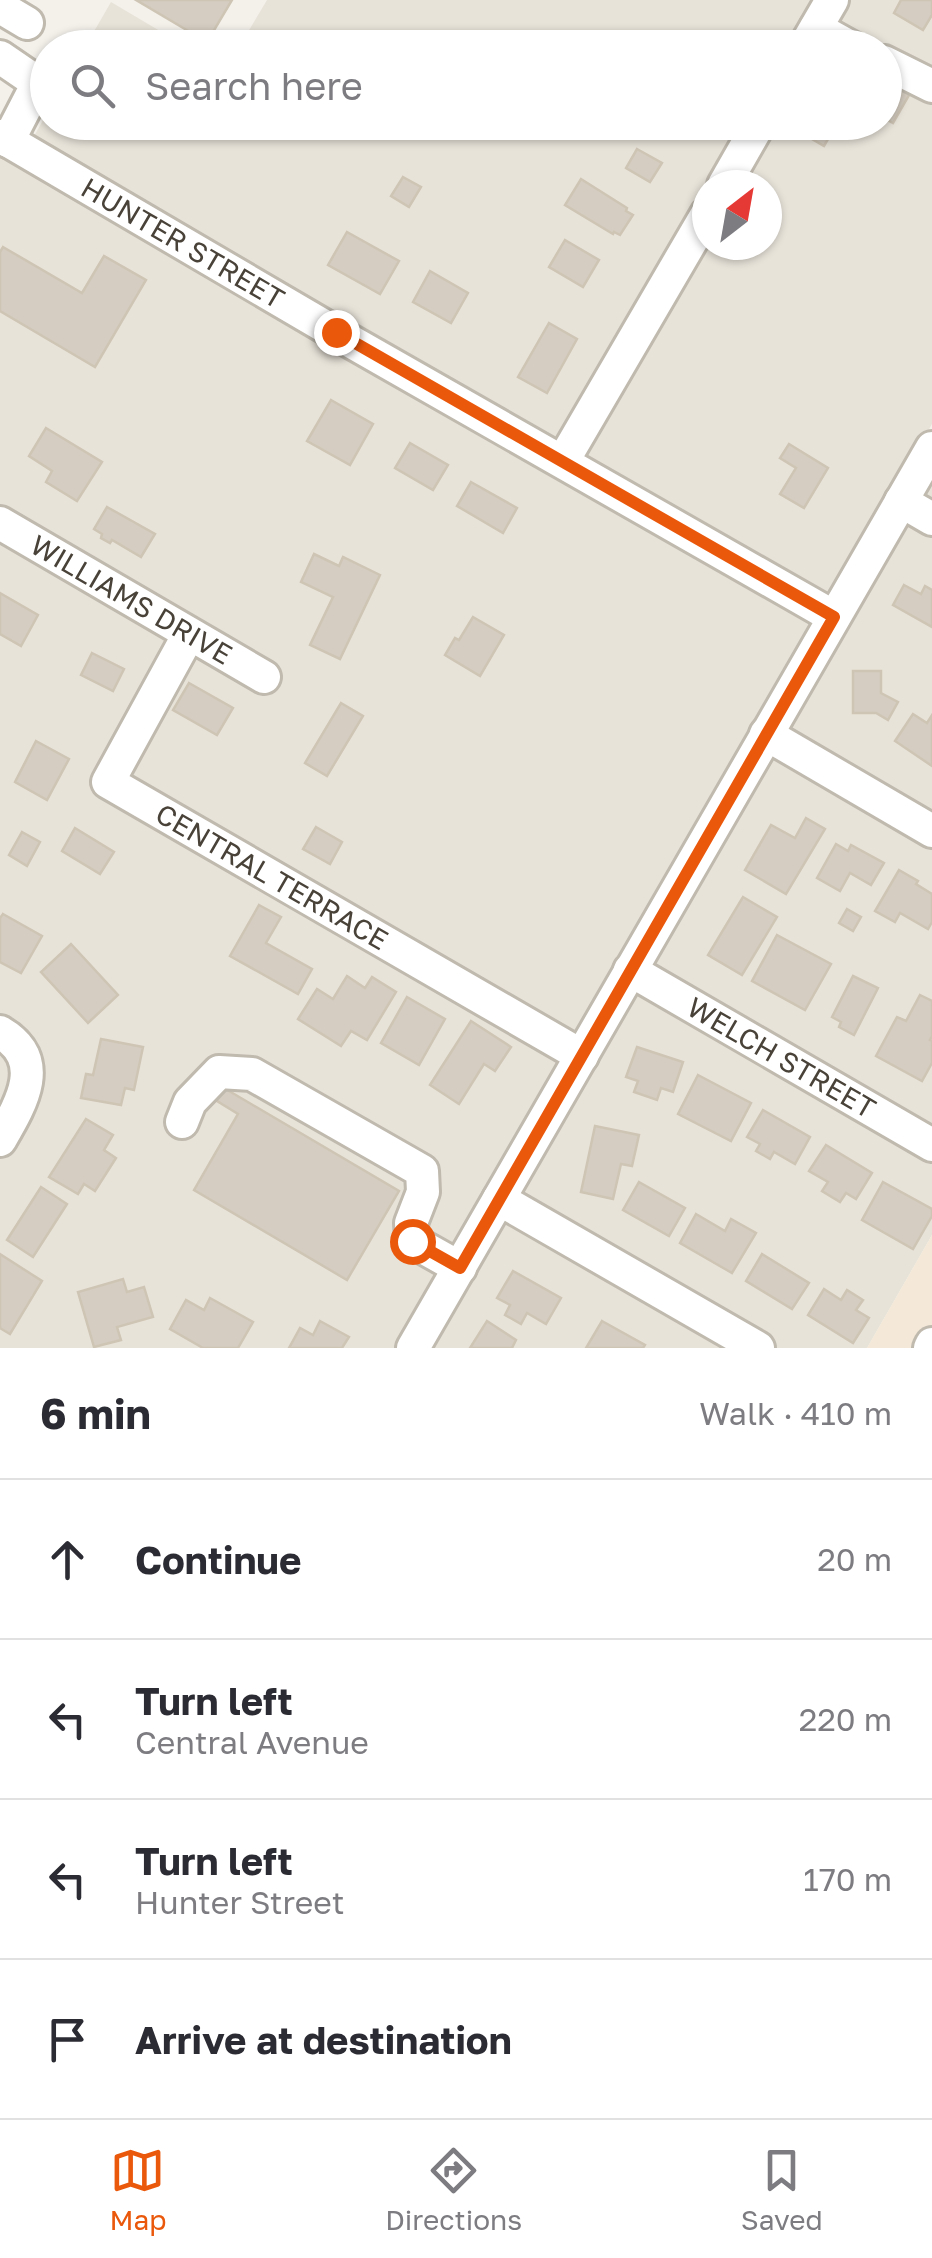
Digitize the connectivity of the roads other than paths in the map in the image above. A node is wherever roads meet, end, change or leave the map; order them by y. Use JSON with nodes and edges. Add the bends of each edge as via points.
{"nodes":[{"id":1,"x":0,"y":57,"type":"edge"},
{"id":2,"x":902,"y":71,"type":"edge"},
{"id":3,"x":30,"y":78,"type":"edge"},
{"id":4,"x":932,"y":86,"type":"edge"},
{"id":5,"x":30,"y":96,"type":"edge"},
{"id":6,"x":4,"y":138,"type":"edge"},
{"id":7,"x":750,"y":140,"type":"edge"},
{"id":8,"x":733,"y":170,"type":"edge"},
{"id":9,"x":692,"y":240,"type":"edge"},
{"id":10,"x":932,"y":448,"type":"edge"},
{"id":11,"x":563,"y":461,"type":"junction"},
{"id":12,"x":901,"y":501,"type":"junction"},
{"id":13,"x":932,"y":519,"type":"edge"},
{"id":14,"x":0,"y":523,"type":"edge"},
{"id":15,"x":834,"y":617,"type":"junction"},
{"id":16,"x":189,"y":634,"type":"junction"},
{"id":17,"x":264,"y":677,"type":"dead end"},
{"id":18,"x":766,"y":734,"type":"junction"},
{"id":19,"x":932,"y":831,"type":"edge"},
{"id":20,"x":630,"y":970,"type":"junction"},
{"id":21,"x":0,"y":1032,"type":"edge"},
{"id":22,"x":582,"y":1056,"type":"junction"},
{"id":23,"x":182,"y":1122,"type":"dead end"},
{"id":24,"x":0,"y":1140,"type":"edge"},
{"id":25,"x":932,"y":1145,"type":"edge"},
{"id":26,"x":499,"y":1199,"type":"junction"},
{"id":27,"x":460,"y":1268,"type":"junction"},
{"id":28,"x":711,"y":1336,"type":"edge"},
{"id":29,"x":413,"y":1348,"type":"edge"},
{"id":30,"x":758,"y":1348,"type":"edge"}],
"edges":[{"from":1,"to":3,"type":"street"},
{"from":2,"to":4,"type":"street"},
{"from":5,"to":6,"type":"street"},
{"from":6,"to":11,"type":"street","name":"HUNTER STREET"},
{"from":7,"to":8,"type":"street"},
{"from":9,"to":11,"type":"street"},
{"from":10,"to":12,"type":"street"},
{"from":11,"to":15,"type":"street","name":"HUNTER STREET"},
{"from":12,"to":13,"type":"street"},
{"from":12,"to":15,"type":"street"},
{"from":14,"to":16,"type":"street","name":"WILLIAMS DRIVE"},
{"from":15,"to":18,"type":"street"},
{"from":16,"to":17,"type":"street","name":"WILLIAMS DRIVE"},
{"from":16,"to":22,"type":"street","name":"CENTRAL TERRACE","via":[[108,782]]},
{"from":18,"to":19,"type":"street"},
{"from":18,"to":20,"type":"street"},
{"from":20,"to":22,"type":"street"},
{"from":20,"to":25,"type":"street","name":"WELCH STREET"},
{"from":21,"to":24,"type":"street","via":[[26,1058],[28,1085]]},
{"from":22,"to":26,"type":"street"},
{"from":23,"to":27,"type":"street","via":[[190,1102],[219,1072],[252,1074],[422,1171],[412,1241]]},
{"from":26,"to":27,"type":"street"},
{"from":26,"to":28,"type":"street"},
{"from":27,"to":29,"type":"street"},
{"from":28,"to":30,"type":"street"}]}
